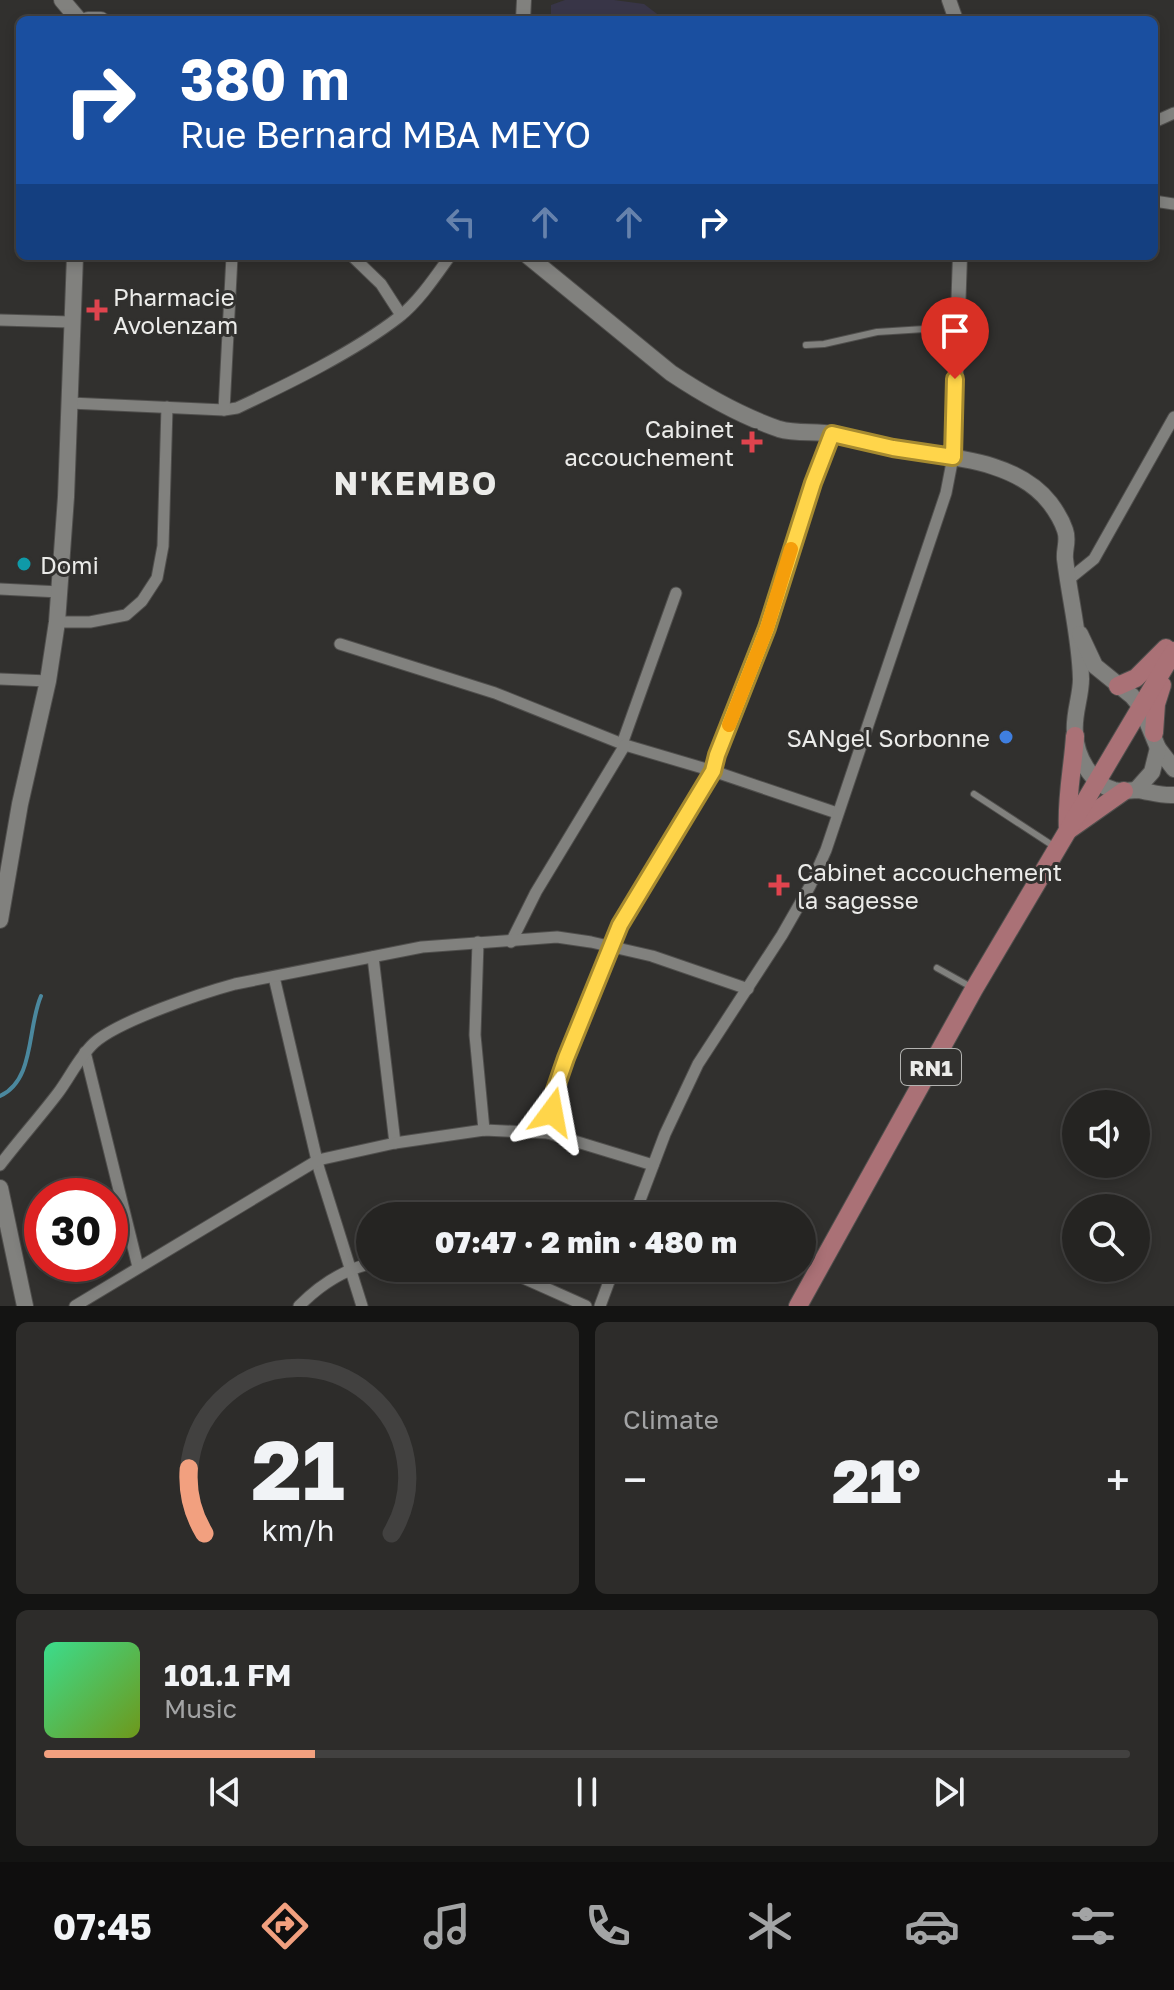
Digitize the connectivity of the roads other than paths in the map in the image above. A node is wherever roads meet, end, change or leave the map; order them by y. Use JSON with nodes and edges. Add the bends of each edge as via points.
{"nodes":[{"id":1,"x":62,"y":0,"type":"edge"},
{"id":2,"x":76,"y":16,"type":"edge"},
{"id":3,"x":75,"y":260,"type":"edge"},
{"id":4,"x":232,"y":260,"type":"edge"},
{"id":5,"x":356,"y":260,"type":"edge"},
{"id":6,"x":447,"y":260,"type":"edge"},
{"id":7,"x":533,"y":260,"type":"edge"},
{"id":8,"x":960,"y":260,"type":"edge"},
{"id":9,"x":401,"y":315,"type":"junction"},
{"id":10,"x":0,"y":320,"type":"edge"},
{"id":11,"x":71,"y":322,"type":"junction"},
{"id":12,"x":956,"y":327,"type":"junction"},
{"id":13,"x":806,"y":345,"type":"dead end"},
{"id":14,"x":70,"y":403,"type":"junction"},
{"id":15,"x":167,"y":407,"type":"junction"},
{"id":16,"x":224,"y":410,"type":"junction"},
{"id":17,"x":1174,"y":417,"type":"edge"},
{"id":18,"x":832,"y":434,"type":"junction"},
{"id":19,"x":953,"y":457,"type":"junction"},
{"id":20,"x":1068,"y":580,"type":"junction"},
{"id":21,"x":0,"y":589,"type":"edge"},
{"id":22,"x":60,"y":592,"type":"junction"},
{"id":23,"x":676,"y":593,"type":"dead end"},
{"id":24,"x":57,"y":622,"type":"junction"},
{"id":25,"x":1079,"y":633,"type":"junction"},
{"id":26,"x":1174,"y":641,"type":"edge"},
{"id":27,"x":340,"y":644,"type":"dead end"},
{"id":28,"x":1174,"y":651,"type":"edge"},
{"id":29,"x":1174,"y":667,"type":"edge"},
{"id":30,"x":0,"y":679,"type":"edge"},
{"id":31,"x":48,"y":681,"type":"junction"},
{"id":32,"x":1112,"y":682,"type":"junction"},
{"id":33,"x":1141,"y":707,"type":"junction"},
{"id":34,"x":1077,"y":709,"type":"junction"},
{"id":35,"x":1075,"y":736,"type":"junction"},
{"id":36,"x":1156,"y":740,"type":"junction"},
{"id":37,"x":624,"y":744,"type":"junction"},
{"id":38,"x":1174,"y":769,"type":"edge"},
{"id":39,"x":713,"y":771,"type":"junction"},
{"id":40,"x":1096,"y":779,"type":"junction"},
{"id":41,"x":1130,"y":791,"type":"junction"},
{"id":42,"x":974,"y":794,"type":"dead end"},
{"id":43,"x":1174,"y":795,"type":"edge"},
{"id":44,"x":837,"y":813,"type":"junction"},
{"id":45,"x":1068,"y":830,"type":"junction"},
{"id":46,"x":1057,"y":849,"type":"junction"},
{"id":47,"x":0,"y":920,"type":"edge"},
{"id":48,"x":478,"y":942,"type":"junction"},
{"id":49,"x":511,"y":942,"type":"junction"},
{"id":50,"x":611,"y":946,"type":"junction"},
{"id":51,"x":373,"y":957,"type":"junction"},
{"id":52,"x":937,"y":968,"type":"dead end"},
{"id":53,"x":274,"y":977,"type":"junction"},
{"id":54,"x":748,"y":989,"type":"junction"},
{"id":55,"x":974,"y":989,"type":"junction"},
{"id":56,"x":85,"y":1052,"type":"junction"},
{"id":57,"x":484,"y":1130,"type":"junction"},
{"id":58,"x":548,"y":1133,"type":"junction"},
{"id":59,"x":395,"y":1143,"type":"junction"},
{"id":60,"x":318,"y":1160,"type":"junction"},
{"id":61,"x":0,"y":1165,"type":"edge"},
{"id":62,"x":653,"y":1165,"type":"junction"},
{"id":63,"x":0,"y":1188,"type":"edge"},
{"id":64,"x":639,"y":1202,"type":"edge"},
{"id":65,"x":6,"y":1246,"type":"edge"},
{"id":66,"x":356,"y":1266,"type":"edge"},
{"id":67,"x":138,"y":1267,"type":"junction"},
{"id":68,"x":352,"y":1267,"type":"junction"},
{"id":69,"x":532,"y":1282,"type":"edge"},
{"id":70,"x":609,"y":1282,"type":"edge"},
{"id":71,"x":802,"y":1304,"type":"edge"},
{"id":72,"x":25,"y":1306,"type":"edge"},
{"id":73,"x":75,"y":1306,"type":"edge"},
{"id":74,"x":299,"y":1306,"type":"edge"},
{"id":75,"x":362,"y":1306,"type":"edge"},
{"id":76,"x":586,"y":1306,"type":"edge"},
{"id":77,"x":600,"y":1306,"type":"edge"}],
"edges":[{"from":1,"to":2,"type":"main road"},
{"from":3,"to":11,"type":"main road"},
{"from":4,"to":16,"type":"street"},
{"from":5,"to":9,"type":"street","via":[[381,284]]},
{"from":6,"to":9,"type":"street"},
{"from":7,"to":18,"type":"main road","via":[[692,387],[782,430]]},
{"from":8,"to":12,"type":"street"},
{"from":9,"to":16,"type":"street","via":[[334,358]]},
{"from":10,"to":11,"type":"street"},
{"from":11,"to":14,"type":"main road"},
{"from":12,"to":13,"type":"lane","via":[[877,332]]},
{"from":12,"to":19,"type":"street"},
{"from":14,"to":15,"type":"street"},
{"from":14,"to":22,"type":"main road"},
{"from":15,"to":16,"type":"street"},
{"from":15,"to":24,"type":"street","via":[[163,546],[157,578],[126,615]]},
{"from":17,"to":20,"type":"street","via":[[1094,559]]},
{"from":18,"to":19,"type":"main road"},
{"from":18,"to":39,"type":"street"},
{"from":19,"to":20,"type":"main road","via":[[1020,479],[1042,494],[1064,527]]},
{"from":19,"to":44,"type":"street","via":[[946,493]]},
{"from":20,"to":25,"type":"main road"},
{"from":21,"to":22,"type":"street"},
{"from":22,"to":24,"type":"main road"},
{"from":23,"to":37,"type":"street"},
{"from":24,"to":31,"type":"main road"},
{"from":25,"to":32,"type":"main road","via":[[1095,666]]},
{"from":25,"to":34,"type":"main road"},
{"from":26,"to":32,"type":"main road","via":[[1136,678]]},
{"from":27,"to":37,"type":"street","via":[[495,693]]},
{"from":28,"to":33,"type":"main road","number":"RN1"},
{"from":29,"to":36,"type":"main road","via":[[1157,697]]},
{"from":30,"to":31,"type":"street"},
{"from":31,"to":47,"type":"main road"},
{"from":32,"to":33,"type":"main road"},
{"from":32,"to":34,"type":"main road","via":[[1085,691]]},
{"from":33,"to":36,"type":"main road"},
{"from":33,"to":40,"type":"main road","number":"RN1"},
{"from":34,"to":35,"type":"main road"},
{"from":35,"to":40,"type":"main road","via":[[1085,766]]},
{"from":35,"to":45,"type":"main road","via":[[1066,801]]},
{"from":36,"to":38,"type":"main road"},
{"from":36,"to":41,"type":"main road","via":[[1152,772]]},
{"from":37,"to":39,"type":"street"},
{"from":37,"to":49,"type":"street"},
{"from":39,"to":44,"type":"street"},
{"from":39,"to":50,"type":"street"},
{"from":40,"to":41,"type":"main road","via":[[1106,787]]},
{"from":40,"to":45,"type":"main road","number":"RN1"},
{"from":41,"to":43,"type":"main road"},
{"from":41,"to":45,"type":"main road"},
{"from":42,"to":46,"type":"lane"},
{"from":44,"to":54,"type":"street","via":[[810,886]]},
{"from":45,"to":46,"type":"main road","number":"RN1"},
{"from":46,"to":55,"type":"main road","number":"RN1"},
{"from":48,"to":49,"type":"street"},
{"from":48,"to":51,"type":"street"},
{"from":48,"to":57,"type":"street","via":[[475,1035]]},
{"from":49,"to":50,"type":"street","via":[[557,937]]},
{"from":50,"to":54,"type":"street"},
{"from":50,"to":58,"type":"street","via":[[555,1090]]},
{"from":51,"to":53,"type":"street"},
{"from":51,"to":59,"type":"street"},
{"from":52,"to":55,"type":"lane"},
{"from":53,"to":56,"type":"street","via":[[205,992],[127,1024]]},
{"from":53,"to":60,"type":"street"},
{"from":54,"to":62,"type":"street","via":[[698,1064]]},
{"from":55,"to":71,"type":"main road","number":"RN1"},
{"from":56,"to":61,"type":"street"},
{"from":56,"to":67,"type":"street"},
{"from":57,"to":58,"type":"street"},
{"from":57,"to":59,"type":"street"},
{"from":58,"to":62,"type":"street"},
{"from":59,"to":60,"type":"street"},
{"from":60,"to":67,"type":"street"},
{"from":60,"to":68,"type":"street"},
{"from":62,"to":64,"type":"street"},
{"from":63,"to":65,"type":"main road"},
{"from":65,"to":72,"type":"main road"},
{"from":66,"to":68,"type":"street"},
{"from":67,"to":73,"type":"street"},
{"from":68,"to":74,"type":"street"},
{"from":68,"to":75,"type":"street"},
{"from":69,"to":76,"type":"street"},
{"from":70,"to":77,"type":"street"}]}
